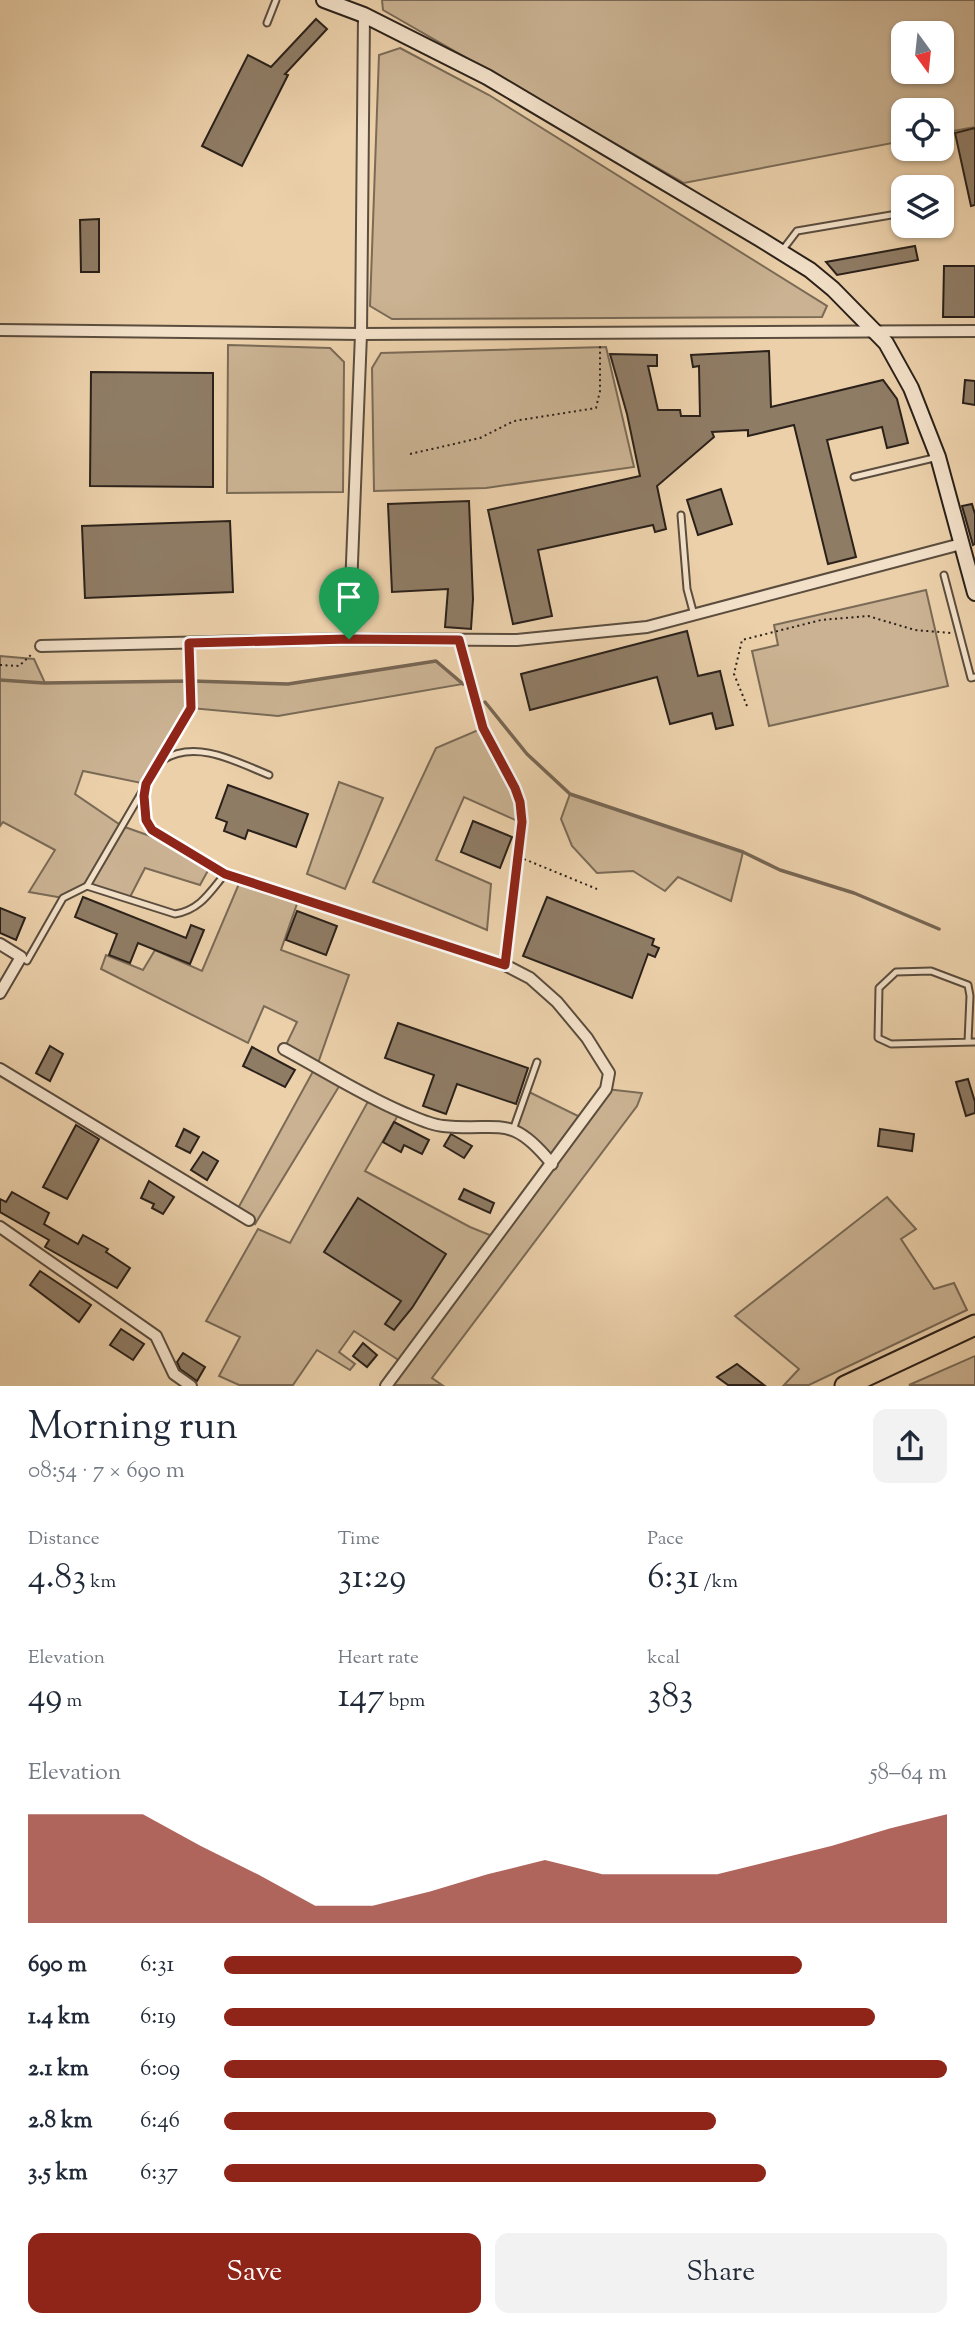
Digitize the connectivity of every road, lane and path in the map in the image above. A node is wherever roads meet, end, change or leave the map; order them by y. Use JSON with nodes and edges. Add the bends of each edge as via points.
{"nodes":[{"id":1,"x":276,"y":0,"type":"edge"},
{"id":2,"x":325,"y":0,"type":"edge"},
{"id":3,"x":364,"y":15,"type":"junction"},
{"id":4,"x":268,"y":23,"type":"dead end"},
{"id":5,"x":891,"y":215,"type":"edge"},
{"id":6,"x":781,"y":252,"type":"junction"},
{"id":7,"x":0,"y":330,"type":"edge"},
{"id":8,"x":874,"y":331,"type":"junction"},
{"id":9,"x":975,"y":331,"type":"edge"},
{"id":10,"x":600,"y":332,"type":"junction"},
{"id":11,"x":361,"y":334,"type":"junction"},
{"id":12,"x":410,"y":454,"type":"dead end"},
{"id":13,"x":937,"y":457,"type":"junction"},
{"id":14,"x":854,"y":477,"type":"dead end"},
{"id":15,"x":681,"y":515,"type":"dead end"},
{"id":16,"x":961,"y":544,"type":"junction"},
{"id":17,"x":944,"y":575,"type":"dead end"},
{"id":18,"x":975,"y":593,"type":"edge"},
{"id":19,"x":694,"y":615,"type":"junction"},
{"id":20,"x":959,"y":634,"type":"junction"},
{"id":21,"x":349,"y":639,"type":"junction"},
{"id":22,"x":459,"y":640,"type":"junction"},
{"id":23,"x":189,"y":643,"type":"junction"},
{"id":24,"x":41,"y":646,"type":"joint"},
{"id":25,"x":0,"y":665,"type":"edge"},
{"id":26,"x":975,"y":677,"type":"edge"},
{"id":27,"x":191,"y":693,"type":"joint"},
{"id":28,"x":747,"y":706,"type":"dead end"},
{"id":29,"x":159,"y":762,"type":"junction"},
{"id":30,"x":269,"y":775,"type":"dead end"},
{"id":31,"x":146,"y":784,"type":"junction"},
{"id":32,"x":518,"y":857,"type":"junction"},
{"id":33,"x":225,"y":874,"type":"junction"},
{"id":34,"x":87,"y":886,"type":"junction"},
{"id":35,"x":597,"y":889,"type":"dead end"},
{"id":36,"x":0,"y":944,"type":"edge"},
{"id":37,"x":22,"y":957,"type":"junction"},
{"id":38,"x":505,"y":965,"type":"junction"},
{"id":39,"x":0,"y":993,"type":"edge"},
{"id":40,"x":972,"y":1042,"type":"edge"},
{"id":41,"x":285,"y":1048,"type":"dead end"},
{"id":42,"x":537,"y":1062,"type":"dead end"},
{"id":43,"x":0,"y":1069,"type":"edge"},
{"id":44,"x":513,"y":1130,"type":"junction"},
{"id":45,"x":552,"y":1164,"type":"junction"},
{"id":46,"x":249,"y":1220,"type":"dead end"},
{"id":47,"x":0,"y":1227,"type":"edge"},
{"id":48,"x":975,"y":1325,"type":"edge"},
{"id":49,"x":191,"y":1385,"type":"edge"},
{"id":50,"x":386,"y":1385,"type":"edge"},
{"id":51,"x":845,"y":1385,"type":"edge"}],
"edges":[{"from":1,"to":4,"type":"lane"},
{"from":2,"to":3,"type":"street"},
{"from":3,"to":6,"type":"street","via":[[487,77]]},
{"from":3,"to":11,"type":"street"},
{"from":5,"to":6,"type":"lane","via":[[797,231]]},
{"from":6,"to":8,"type":"street","via":[[833,289]]},
{"from":7,"to":11,"type":"street"},
{"from":8,"to":9,"type":"street"},
{"from":8,"to":10,"type":"street"},
{"from":8,"to":13,"type":"street","via":[[912,388]]},
{"from":10,"to":11,"type":"street"},
{"from":10,"to":12,"type":"path","via":[[596,408],[514,421],[480,439]]},
{"from":11,"to":21,"type":"street"},
{"from":13,"to":14,"type":"lane"},
{"from":13,"to":16,"type":"street"},
{"from":15,"to":19,"type":"lane","via":[[687,589]]},
{"from":16,"to":18,"type":"street"},
{"from":16,"to":19,"type":"street"},
{"from":17,"to":20,"type":"lane"},
{"from":19,"to":22,"type":"street","via":[[634,628],[517,640]]},
{"from":20,"to":26,"type":"lane","via":[[971,678]]},
{"from":20,"to":28,"type":"path","via":[[915,630],[868,616],[821,620],[742,640],[734,674]]},
{"from":21,"to":22,"type":"street"},
{"from":21,"to":23,"type":"street"},
{"from":22,"to":32,"type":"path","via":[[483,728],[520,802]]},
{"from":23,"to":24,"type":"street"},
{"from":23,"to":27,"type":"path"},
{"from":24,"to":25,"type":"path","via":[[19,666]]},
{"from":27,"to":29,"type":"lane","via":[[191,708]]},
{"from":29,"to":30,"type":"lane","via":[[183,752],[219,755]]},
{"from":29,"to":31,"type":"lane"},
{"from":31,"to":33,"type":"lane","via":[[143,808],[152,830]]},
{"from":31,"to":34,"type":"lane"},
{"from":32,"to":35,"type":"path"},
{"from":32,"to":38,"type":"path"},
{"from":33,"to":34,"type":"lane","via":[[201,905],[175,914]]},
{"from":33,"to":38,"type":"lane"},
{"from":34,"to":37,"type":"lane","via":[[63,898],[27,961]]},
{"from":36,"to":37,"type":"street"},
{"from":37,"to":39,"type":"street"},
{"from":38,"to":45,"type":"street","via":[[530,978],[557,1002],[609,1073],[606,1089]]},
{"from":40,"to":40,"type":"lane","via":[[891,1044],[878,1038],[879,988],[896,972],[932,971],[968,985]]},
{"from":41,"to":44,"type":"street","via":[[400,1112],[430,1123]]},
{"from":42,"to":44,"type":"lane"},
{"from":43,"to":46,"type":"street"},
{"from":44,"to":45,"type":"street","via":[[533,1140]]},
{"from":45,"to":50,"type":"street"},
{"from":47,"to":49,"type":"street","via":[[156,1336],[174,1374]]},
{"from":48,"to":51,"type":"highway"}]}
